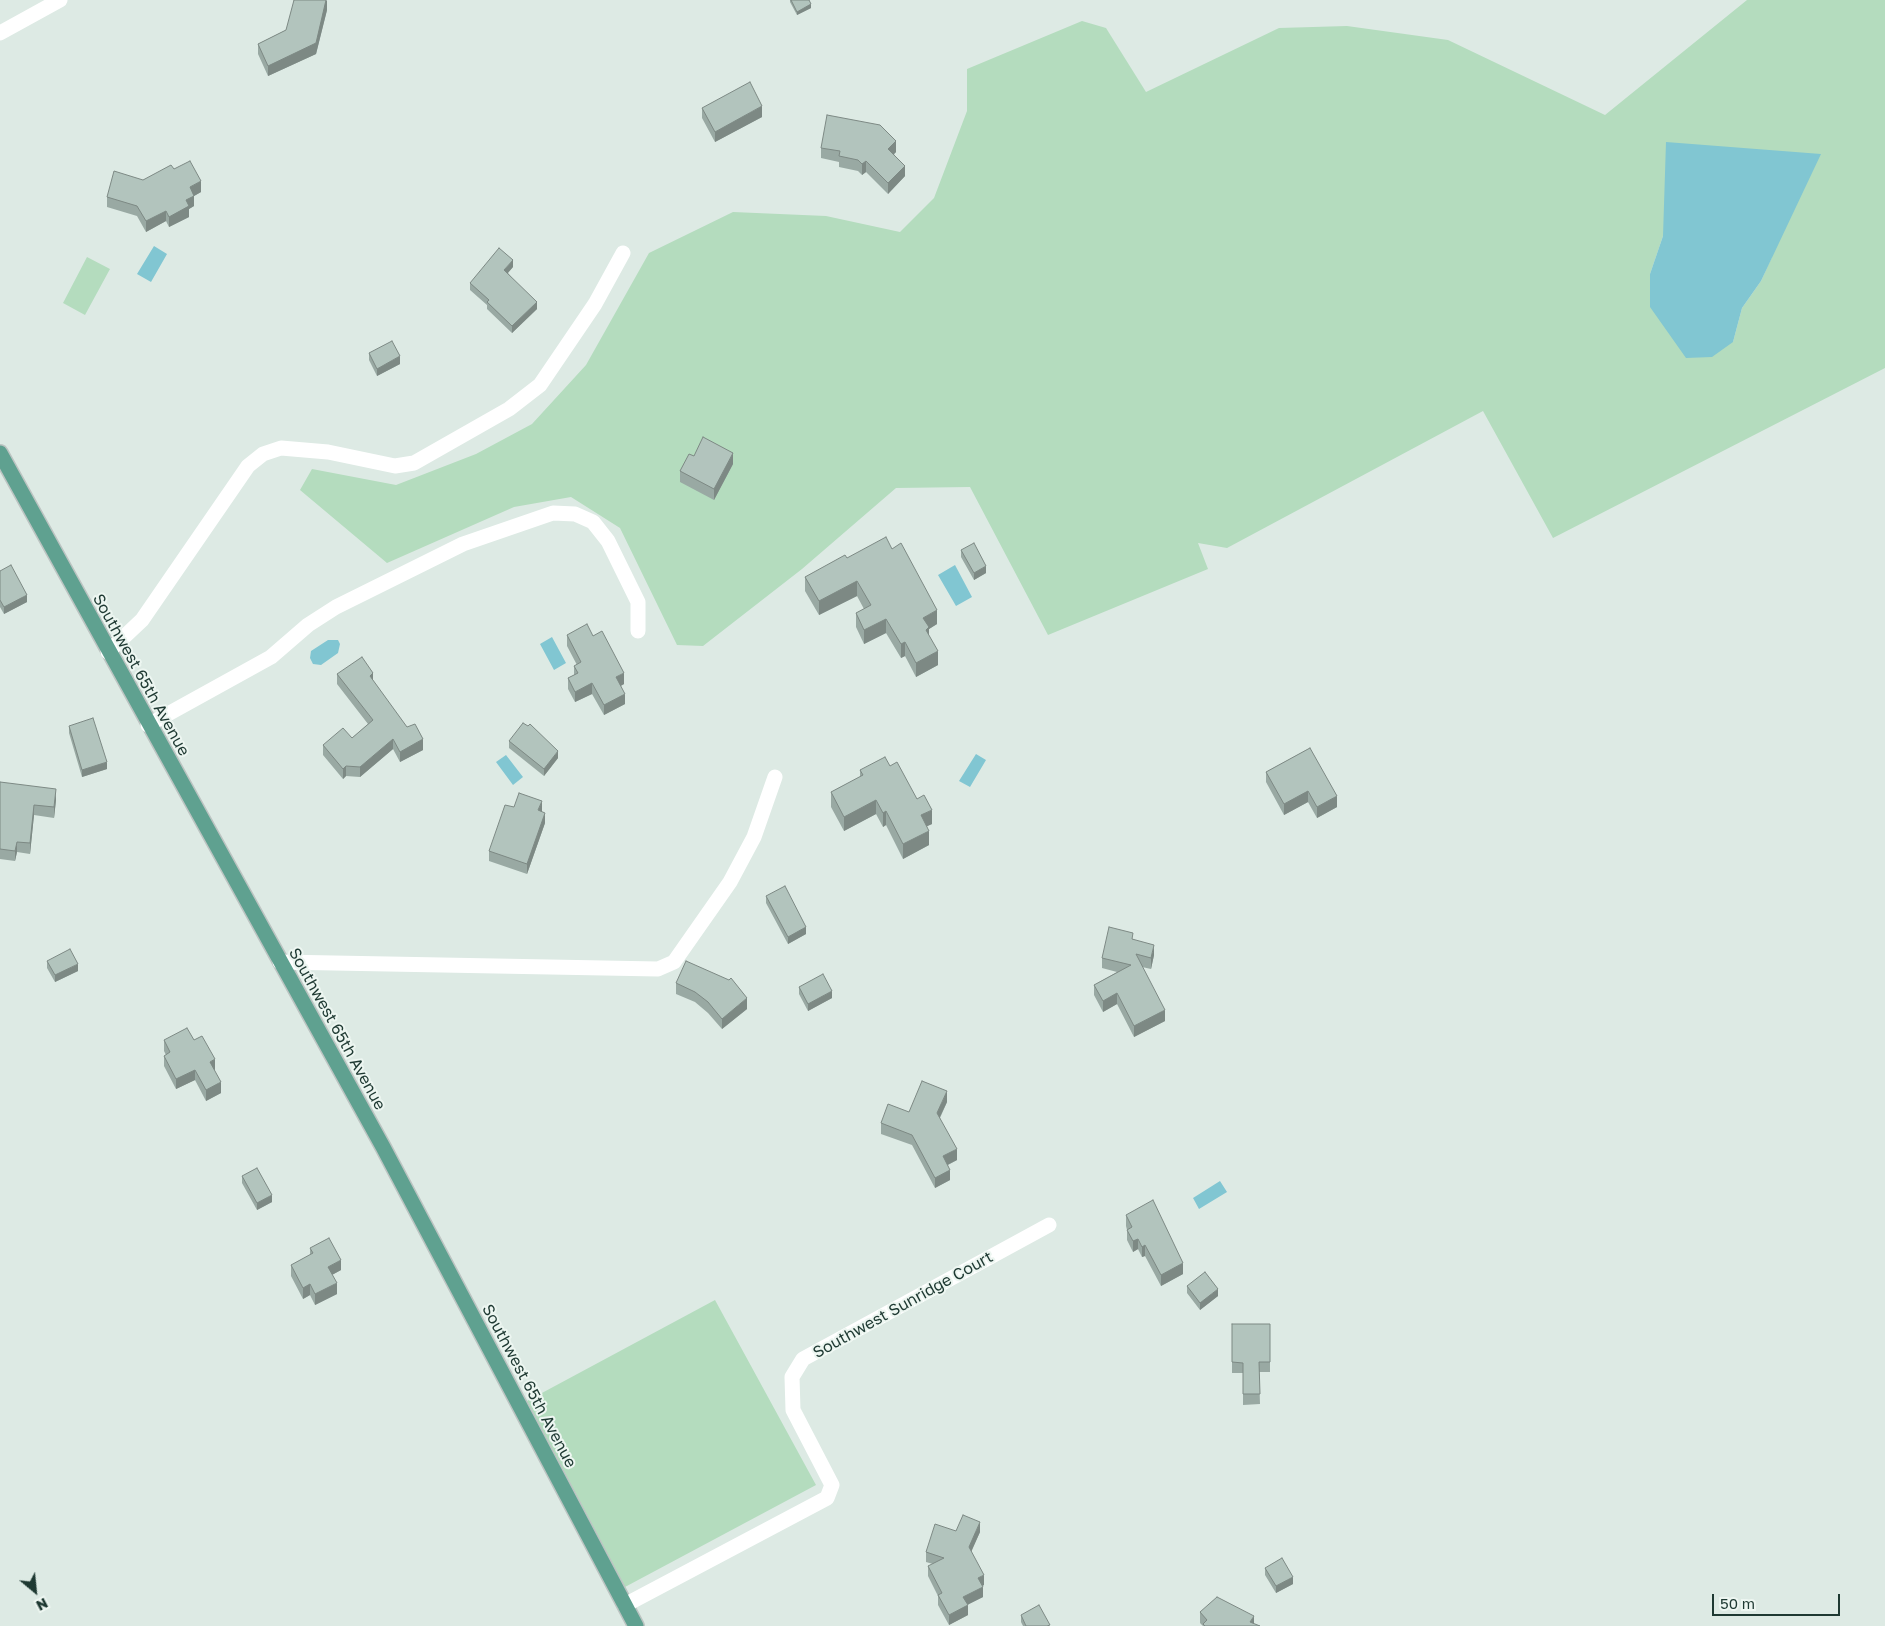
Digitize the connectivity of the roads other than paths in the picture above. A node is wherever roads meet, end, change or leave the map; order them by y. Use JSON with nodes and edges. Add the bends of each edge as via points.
{"nodes":[{"id":1,"x":60,"y":0,"type":"edge"},
{"id":2,"x":0,"y":33,"type":"edge"},
{"id":3,"x":623,"y":253,"type":"dead end"},
{"id":4,"x":0,"y":454,"type":"edge"},
{"id":5,"x":638,"y":631,"type":"dead end"},
{"id":6,"x":108,"y":652,"type":"junction"},
{"id":7,"x":148,"y":725,"type":"junction"},
{"id":8,"x":775,"y":777,"type":"dead end"},
{"id":9,"x":280,"y":962,"type":"junction"},
{"id":10,"x":1049,"y":1225,"type":"dead end"},
{"id":11,"x":625,"y":1605,"type":"junction"},
{"id":12,"x":636,"y":1626,"type":"edge"}],
"edges":[{"from":1,"to":2,"type":"street"},
{"from":3,"to":6,"type":"street","via":[[595,304],[540,385],[509,409],[414,463],[395,466],[328,452],[281,448],[263,454],[248,466],[142,620]]},
{"from":4,"to":6,"type":"main road","name":"Southwest 65th Avenue"},
{"from":5,"to":7,"type":"street","via":[[638,602],[608,541],[592,522],[576,514],[553,513],[463,544],[336,607],[271,657]]},
{"from":6,"to":7,"type":"main road","name":"Southwest 65th Avenue"},
{"from":7,"to":9,"type":"main road","name":"Southwest 65th Avenue"},
{"from":8,"to":9,"type":"street","via":[[754,837],[730,882],[674,962],[658,969]]},
{"from":9,"to":11,"type":"main road","name":"Southwest 65th Avenue","via":[[406,1190]]},
{"from":10,"to":11,"type":"street","name":"Southwest Sunridge Court","via":[[803,1359],[792,1377],[793,1410],[832,1485],[827,1498]]},
{"from":11,"to":12,"type":"main road","name":"Southwest 65th Avenue"}]}
